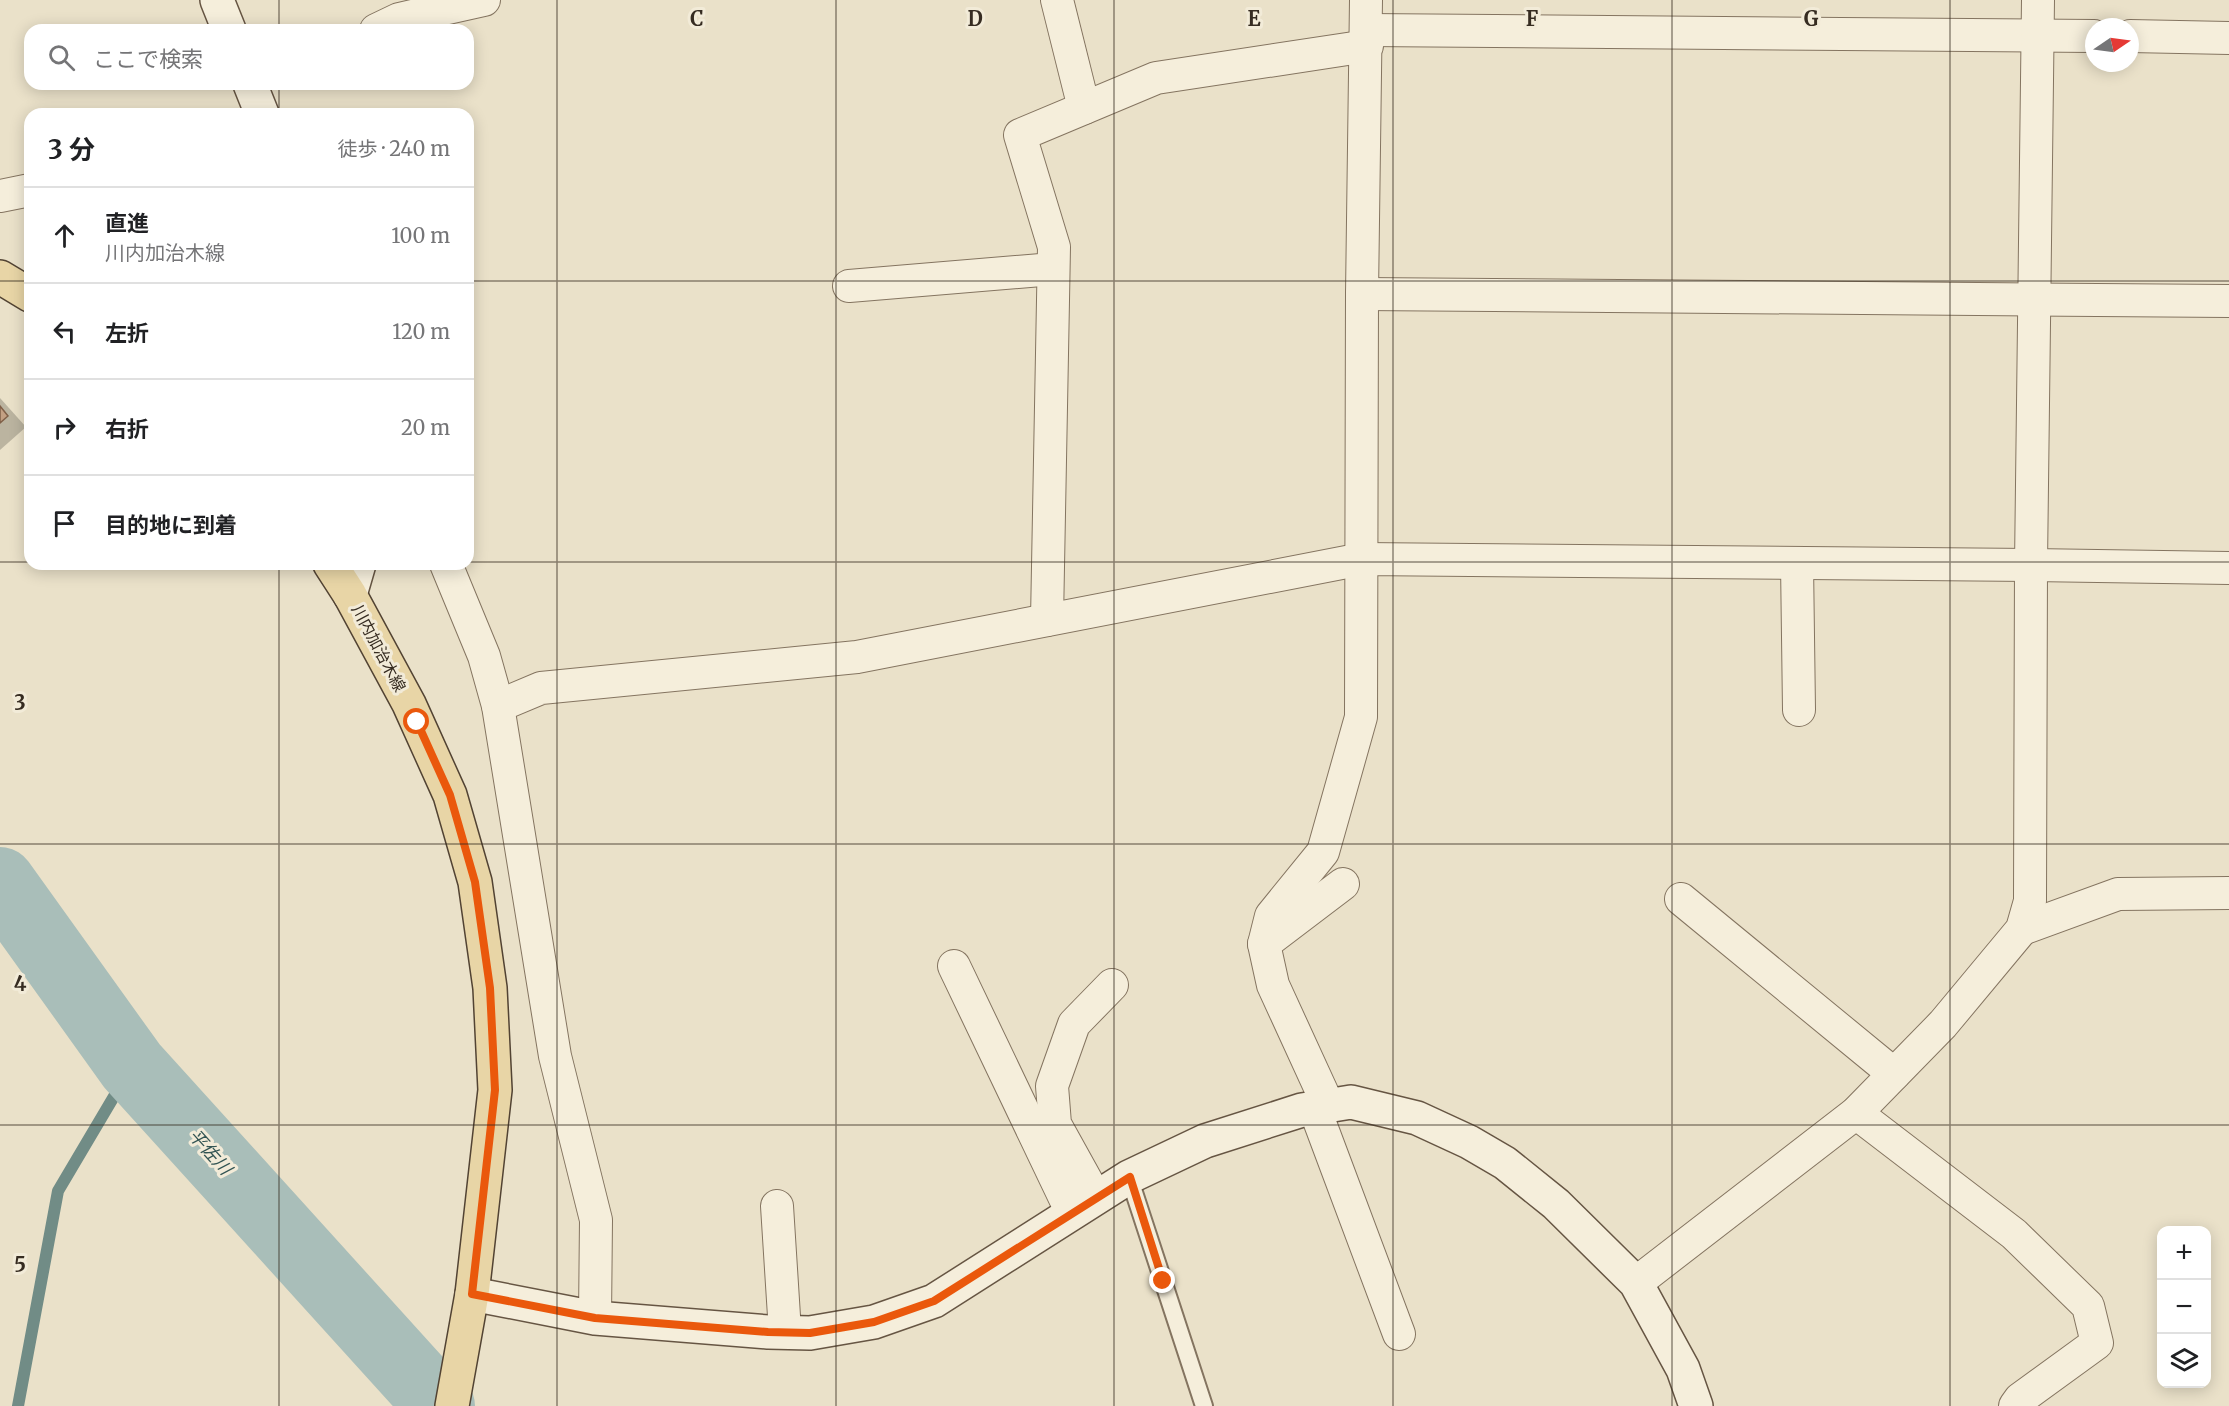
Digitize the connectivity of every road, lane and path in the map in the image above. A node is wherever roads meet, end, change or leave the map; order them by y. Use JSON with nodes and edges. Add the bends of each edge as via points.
{"nodes":[{"id":1,"x":217,"y":0,"type":"edge"},
{"id":2,"x":484,"y":0,"type":"edge"},
{"id":3,"x":1057,"y":0,"type":"edge"},
{"id":4,"x":2038,"y":0,"type":"edge"},
{"id":5,"x":227,"y":24,"type":"edge"},
{"id":6,"x":389,"y":24,"type":"edge"},
{"id":7,"x":1367,"y":25,"type":"edge"},
{"id":8,"x":2037,"y":34,"type":"junction"},
{"id":9,"x":2085,"y":36,"type":"edge"},
{"id":10,"x":2139,"y":36,"type":"edge"},
{"id":11,"x":2229,"y":38,"type":"edge"},
{"id":12,"x":1084,"y":108,"type":"junction"},
{"id":13,"x":24,"y":191,"type":"edge"},
{"id":14,"x":0,"y":196,"type":"edge"},
{"id":15,"x":1053,"y":269,"type":"junction"},
{"id":16,"x":0,"y":277,"type":"edge"},
{"id":17,"x":849,"y":286,"type":"dead end"},
{"id":18,"x":24,"y":291,"type":"edge"},
{"id":19,"x":1362,"y":294,"type":"junction"},
{"id":20,"x":2035,"y":300,"type":"junction"},
{"id":21,"x":2229,"y":301,"type":"edge"},
{"id":22,"x":1362,"y":559,"type":"junction"},
{"id":23,"x":1797,"y":563,"type":"junction"},
{"id":24,"x":2031,"y":564,"type":"junction"},
{"id":25,"x":2229,"y":568,"type":"edge"},
{"id":26,"x":334,"y":570,"type":"edge"},
{"id":27,"x":357,"y":570,"type":"edge"},
{"id":28,"x":448,"y":570,"type":"edge"},
{"id":29,"x":350,"y":595,"type":"junction"},
{"id":30,"x":1047,"y":620,"type":"junction"},
{"id":31,"x":498,"y":706,"type":"junction"},
{"id":32,"x":1799,"y":710,"type":"dead end"},
{"id":33,"x":1343,"y":884,"type":"dead end"},
{"id":34,"x":2229,"y":893,"type":"edge"},
{"id":35,"x":1681,"y":899,"type":"dead end"},
{"id":36,"x":2022,"y":929,"type":"junction"},
{"id":37,"x":1264,"y":944,"type":"junction"},
{"id":38,"x":954,"y":966,"type":"dead end"},
{"id":39,"x":1112,"y":985,"type":"dead end"},
{"id":40,"x":1894,"y":1074,"type":"junction"},
{"id":41,"x":1321,"y":1106,"type":"junction"},
{"id":42,"x":1856,"y":1113,"type":"junction"},
{"id":43,"x":1130,"y":1177,"type":"junction"},
{"id":44,"x":777,"y":1206,"type":"dead end"},
{"id":45,"x":1084,"y":1206,"type":"junction"},
{"id":46,"x":1636,"y":1283,"type":"junction"},
{"id":47,"x":472,"y":1294,"type":"junction"},
{"id":48,"x":595,"y":1318,"type":"junction"},
{"id":49,"x":785,"y":1332,"type":"junction"},
{"id":50,"x":1399,"y":1334,"type":"dead end"},
{"id":51,"x":453,"y":1406,"type":"edge"},
{"id":52,"x":1204,"y":1406,"type":"edge"},
{"id":53,"x":1696,"y":1406,"type":"edge"},
{"id":54,"x":2015,"y":1406,"type":"edge"}],
"edges":[{"from":1,"to":5,"type":"street"},
{"from":2,"to":6,"type":"street"},
{"from":3,"to":12,"type":"street"},
{"from":4,"to":8,"type":"street"},
{"from":7,"to":8,"type":"street"},
{"from":7,"to":12,"type":"street","via":[[1156,78]]},
{"from":7,"to":19,"type":"street"},
{"from":8,"to":9,"type":"street"},
{"from":8,"to":20,"type":"street"},
{"from":10,"to":11,"type":"street"},
{"from":12,"to":15,"type":"street","via":[[1020,135],[1054,247]]},
{"from":13,"to":14,"type":"street"},
{"from":15,"to":17,"type":"street"},
{"from":15,"to":30,"type":"street"},
{"from":16,"to":18,"type":"main road"},
{"from":19,"to":20,"type":"street"},
{"from":19,"to":22,"type":"street"},
{"from":20,"to":21,"type":"street"},
{"from":20,"to":24,"type":"street"},
{"from":22,"to":23,"type":"street"},
{"from":22,"to":30,"type":"street"},
{"from":22,"to":37,"type":"street","via":[[1361,717],[1323,852],[1271,916]]},
{"from":23,"to":24,"type":"street"},
{"from":23,"to":32,"type":"street"},
{"from":24,"to":25,"type":"street"},
{"from":24,"to":36,"type":"street","via":[[2030,901]]},
{"from":26,"to":29,"type":"main road","name":"川内加治木線"},
{"from":27,"to":29,"type":"street"},
{"from":28,"to":31,"type":"street","via":[[484,656]]},
{"from":29,"to":47,"type":"main road","name":"川内加治木線","via":[[409,704],[450,795],[475,882],[490,988],[495,1090]]},
{"from":30,"to":31,"type":"street","via":[[856,657],[541,688]]},
{"from":31,"to":48,"type":"street","via":[[555,1056],[596,1220]]},
{"from":33,"to":37,"type":"street"},
{"from":34,"to":36,"type":"street","via":[[2118,894]]},
{"from":35,"to":40,"type":"street"},
{"from":36,"to":40,"type":"street","via":[[1943,1024]]},
{"from":37,"to":41,"type":"street","via":[[1273,985]]},
{"from":38,"to":45,"type":"street"},
{"from":39,"to":45,"type":"street","via":[[1074,1024],[1052,1086],[1055,1124]]},
{"from":40,"to":42,"type":"street"},
{"from":41,"to":43,"type":"street","via":[[1205,1140]]},
{"from":41,"to":46,"type":"street","via":[[1351,1102],[1417,1118],[1468,1142],[1505,1163],[1556,1204]]},
{"from":41,"to":50,"type":"street"},
{"from":42,"to":46,"type":"street"},
{"from":42,"to":54,"type":"street","via":[[2014,1234],[2088,1306],[2097,1343]]},
{"from":43,"to":45,"type":"street"},
{"from":43,"to":52,"type":"lane"},
{"from":44,"to":49,"type":"street"},
{"from":45,"to":49,"type":"street","via":[[934,1301],[874,1322],[810,1333]]},
{"from":46,"to":53,"type":"street","via":[[1683,1369]]},
{"from":47,"to":48,"type":"street"},
{"from":47,"to":51,"type":"main road","name":"川内加治木線"},
{"from":48,"to":49,"type":"street"}]}
